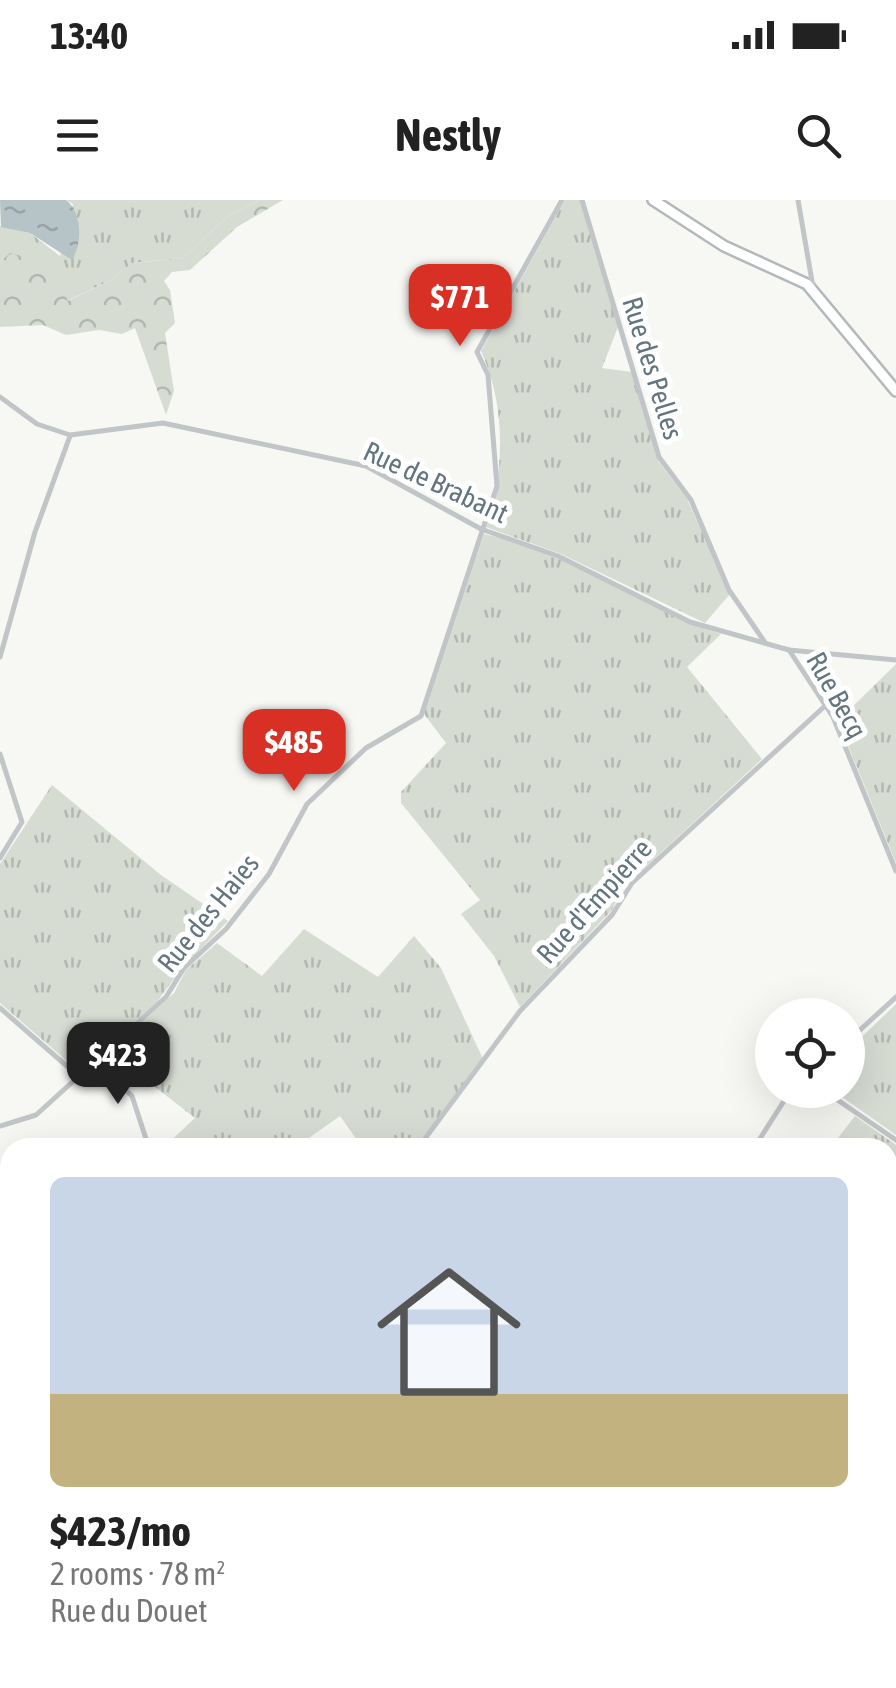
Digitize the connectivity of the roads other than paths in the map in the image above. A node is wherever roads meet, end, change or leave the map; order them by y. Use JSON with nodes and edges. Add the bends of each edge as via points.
{"nodes":[{"id":1,"x":562,"y":200,"type":"edge"},
{"id":2,"x":582,"y":200,"type":"edge"},
{"id":3,"x":653,"y":200,"type":"edge"},
{"id":4,"x":798,"y":200,"type":"edge"},
{"id":5,"x":813,"y":290,"type":"junction"},
{"id":6,"x":896,"y":392,"type":"edge"},
{"id":7,"x":0,"y":397,"type":"edge"},
{"id":8,"x":70,"y":436,"type":"junction"},
{"id":9,"x":482,"y":528,"type":"junction"},
{"id":10,"x":765,"y":642,"type":"junction"},
{"id":11,"x":789,"y":650,"type":"junction"},
{"id":12,"x":0,"y":657,"type":"edge"},
{"id":13,"x":896,"y":660,"type":"edge"},
{"id":14,"x":826,"y":705,"type":"junction"},
{"id":15,"x":0,"y":754,"type":"edge"},
{"id":16,"x":0,"y":858,"type":"edge"},
{"id":17,"x":896,"y":870,"type":"edge"},
{"id":18,"x":896,"y":997,"type":"edge"},
{"id":19,"x":0,"y":1008,"type":"edge"},
{"id":20,"x":865,"y":1025,"type":"edge"},
{"id":21,"x":94,"y":1062,"type":"junction"},
{"id":22,"x":76,"y":1074,"type":"junction"},
{"id":23,"x":780,"y":1108,"type":"edge"},
{"id":24,"x":849,"y":1108,"type":"edge"},
{"id":25,"x":0,"y":1126,"type":"edge"},
{"id":26,"x":146,"y":1138,"type":"edge"},
{"id":27,"x":425,"y":1138,"type":"edge"},
{"id":28,"x":760,"y":1138,"type":"edge"},
{"id":29,"x":893,"y":1138,"type":"edge"}],
"edges":[{"from":1,"to":9,"type":"street","name":"Rue des Haies","via":[[478,352],[488,375],[498,486]]},
{"from":2,"to":10,"type":"street","name":"Rue des Pelles","via":[[658,457],[691,500],[724,580]]},
{"from":3,"to":5,"type":"main road","via":[[724,246]]},
{"from":4,"to":5,"type":"street"},
{"from":5,"to":6,"type":"main road"},
{"from":7,"to":8,"type":"street","via":[[37,424]]},
{"from":8,"to":9,"type":"street","name":"Rue de Brabant","via":[[162,422],[214,430],[366,466]]},
{"from":8,"to":12,"type":"street"},
{"from":9,"to":10,"type":"street","name":"Rue de Brabant","via":[[558,556],[690,622]]},
{"from":9,"to":21,"type":"street","name":"Rue des Haies","via":[[421,716],[366,748],[308,804],[269,874],[226,929],[184,968],[166,998]]},
{"from":10,"to":11,"type":"street","name":"Rue de Brabant"},
{"from":11,"to":13,"type":"street","name":"Rue de Brabant"},
{"from":11,"to":14,"type":"street","name":"Rue Becq"},
{"from":14,"to":17,"type":"street","name":"Rue Becq"},
{"from":14,"to":27,"type":"street","name":"Rue d'Empierre","via":[[634,881],[612,916],[520,1011]]},
{"from":15,"to":16,"type":"street","via":[[22,822]]},
{"from":18,"to":20,"type":"street"},
{"from":19,"to":22,"type":"street"},
{"from":21,"to":22,"type":"street","name":"Rue des Haies"},
{"from":21,"to":26,"type":"street","via":[[132,1096]]},
{"from":22,"to":25,"type":"street","name":"Rue des Haies","via":[[36,1115]]},
{"from":23,"to":28,"type":"street"},
{"from":24,"to":29,"type":"street"}]}
